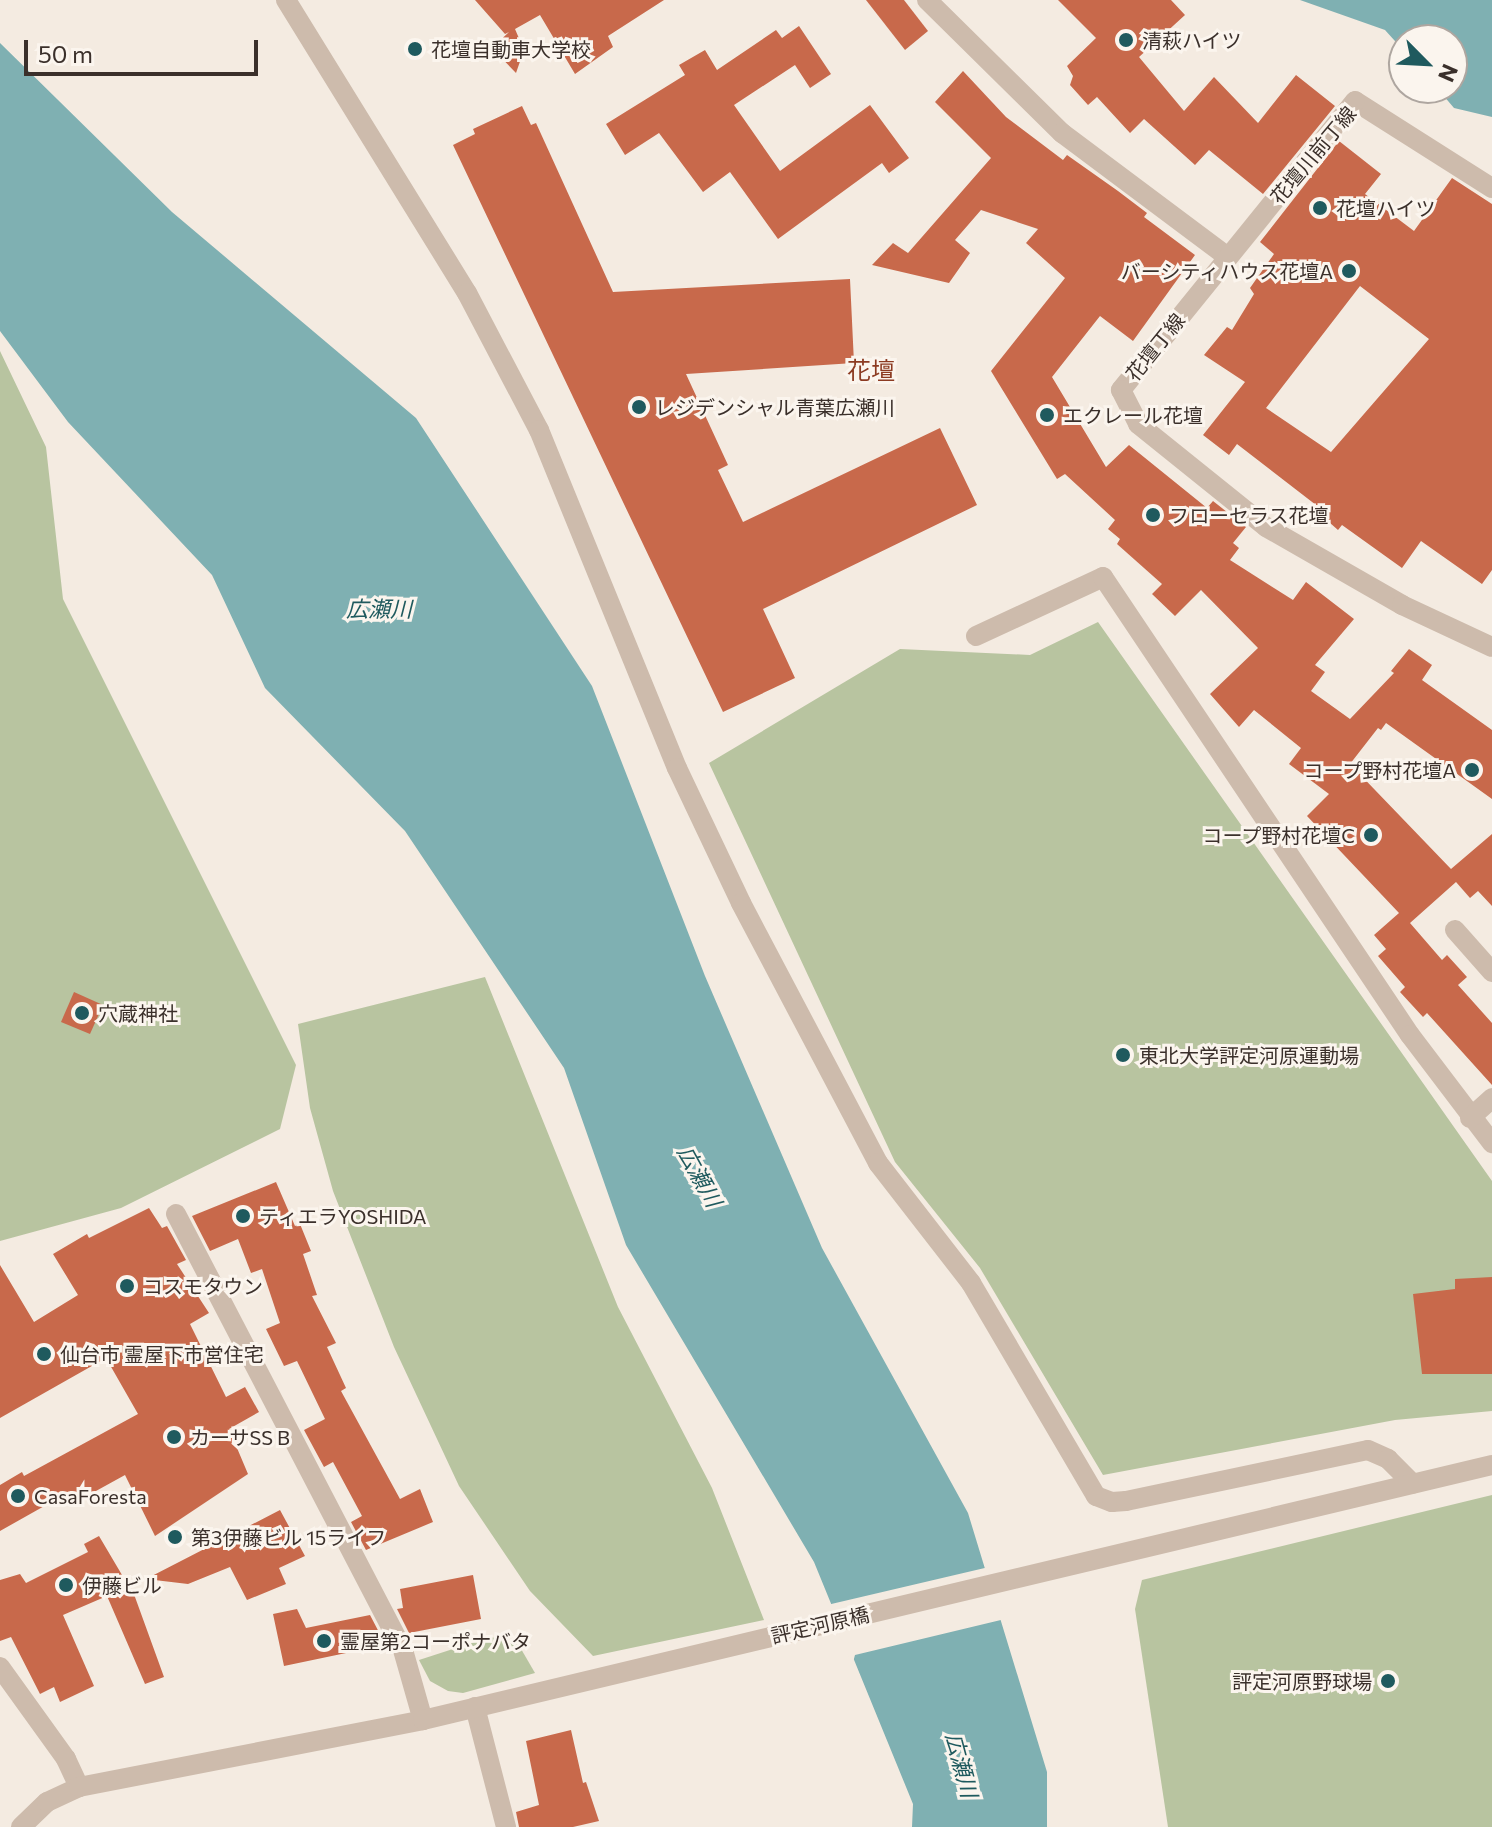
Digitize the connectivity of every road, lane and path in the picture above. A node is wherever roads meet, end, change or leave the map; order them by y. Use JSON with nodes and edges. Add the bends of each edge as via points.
{"nodes":[{"id":1,"x":286,"y":0,"type":"edge"},
{"id":2,"x":927,"y":0,"type":"edge"},
{"id":3,"x":1492,"y":188,"type":"edge"},
{"id":4,"x":1228,"y":257,"type":"junction"},
{"id":5,"x":976,"y":636,"type":"dead end"},
{"id":6,"x":1492,"y":647,"type":"edge"},
{"id":7,"x":1455,"y":930,"type":"dead end"},
{"id":8,"x":1492,"y":972,"type":"edge"},
{"id":9,"x":1492,"y":1098,"type":"edge"},
{"id":10,"x":1470,"y":1118,"type":"junction"},
{"id":11,"x":1492,"y":1143,"type":"edge"},
{"id":12,"x":176,"y":1214,"type":"dead end"},
{"id":13,"x":1492,"y":1465,"type":"edge"},
{"id":14,"x":1413,"y":1484,"type":"junction"},
{"id":15,"x":0,"y":1667,"type":"edge"},
{"id":16,"x":475,"y":1707,"type":"junction"},
{"id":17,"x":423,"y":1720,"type":"junction"},
{"id":18,"x":79,"y":1787,"type":"junction"},
{"id":19,"x":21,"y":1827,"type":"edge"},
{"id":20,"x":506,"y":1827,"type":"edge"}],
"edges":[{"from":1,"to":14,"type":"street","via":[[467,293],[539,430],[677,768],[741,903],[878,1163],[971,1283],[1096,1496],[1126,1501],[1368,1450],[1388,1459]]},
{"from":2,"to":4,"type":"street","via":[[1062,133]]},
{"from":3,"to":4,"type":"street","name":"花壇川前丁線","via":[[1355,101]]},
{"from":4,"to":6,"type":"street","name":"花壇丁線","via":[[1121,390],[1138,424],[1266,527],[1402,605]]},
{"from":5,"to":10,"type":"street","via":[[1103,577]]},
{"from":7,"to":8,"type":"street"},
{"from":9,"to":10,"type":"street"},
{"from":10,"to":11,"type":"street"},
{"from":12,"to":17,"type":"street","via":[[403,1650]]},
{"from":13,"to":14,"type":"street","name":"評定河原橋"},
{"from":14,"to":16,"type":"street","name":"評定河原橋"},
{"from":15,"to":18,"type":"street","via":[[66,1759]]},
{"from":16,"to":17,"type":"street","name":"評定河原橋"},
{"from":16,"to":20,"type":"street"},
{"from":17,"to":18,"type":"street","name":"評定河原橋"},
{"from":18,"to":19,"type":"street","name":"評定河原橋","via":[[47,1802]]}]}
